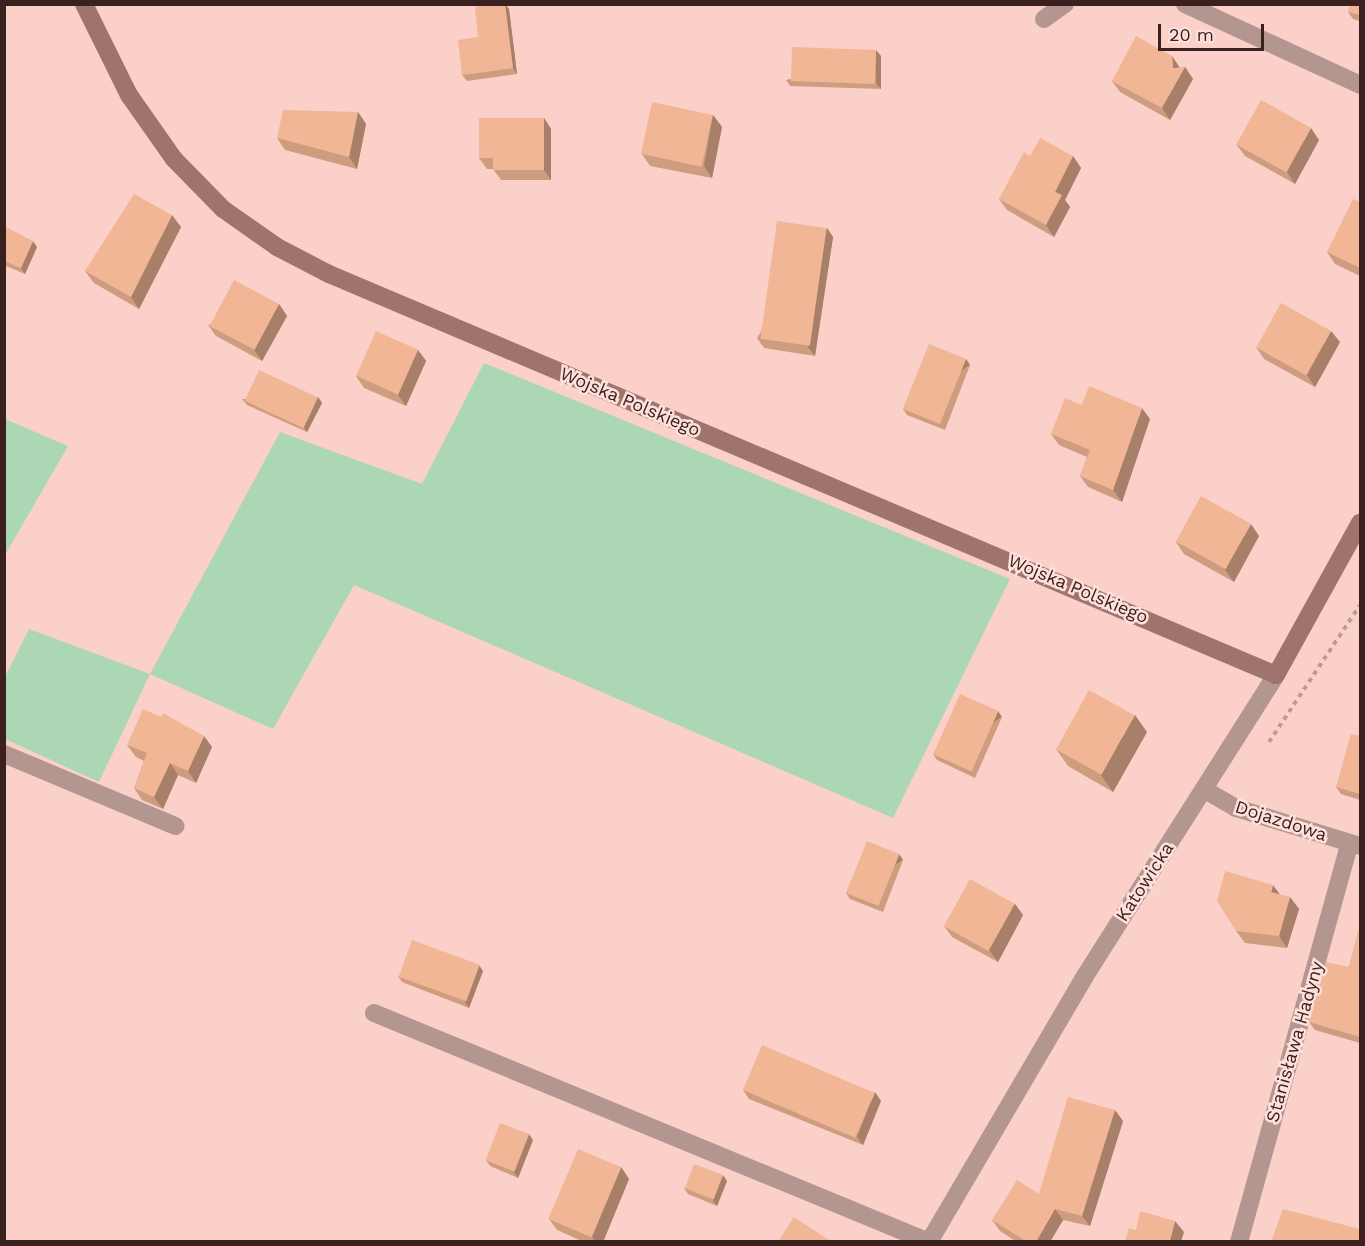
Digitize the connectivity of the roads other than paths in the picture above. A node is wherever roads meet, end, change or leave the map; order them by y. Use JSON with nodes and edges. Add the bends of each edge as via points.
{"nodes":[{"id":1,"x":84,"y":4,"type":"edge"},
{"id":2,"x":1065,"y":4,"type":"edge"},
{"id":3,"x":1185,"y":4,"type":"edge"},
{"id":4,"x":1044,"y":19,"type":"dead end"},
{"id":5,"x":1360,"y":85,"type":"edge"},
{"id":6,"x":1360,"y":523,"type":"edge"},
{"id":7,"x":1276,"y":675,"type":"junction"},
{"id":8,"x":4,"y":754,"type":"edge"},
{"id":9,"x":1205,"y":790,"type":"junction"},
{"id":10,"x":175,"y":826,"type":"dead end"},
{"id":11,"x":1355,"y":844,"type":"edge"},
{"id":12,"x":374,"y":1013,"type":"dead end"},
{"id":13,"x":929,"y":1242,"type":"edge"},
{"id":14,"x":1239,"y":1242,"type":"edge"}],
"edges":[{"from":1,"to":7,"type":"street","name":"Wojska Polskiego","via":[[129,95],[174,159],[223,209],[277,247],[329,274]]},
{"from":2,"to":4,"type":"street"},
{"from":3,"to":5,"type":"street"},
{"from":6,"to":7,"type":"street","name":"Katowicka"},
{"from":7,"to":9,"type":"street","name":"Katowicka"},
{"from":8,"to":10,"type":"street"},
{"from":9,"to":11,"type":"street","name":"Dojazdowa","via":[[1236,808]]},
{"from":9,"to":13,"type":"street","name":"Katowicka","via":[[1085,976]]},
{"from":11,"to":14,"type":"street","name":"Stanisława Hadyny"},
{"from":12,"to":13,"type":"street"}]}
